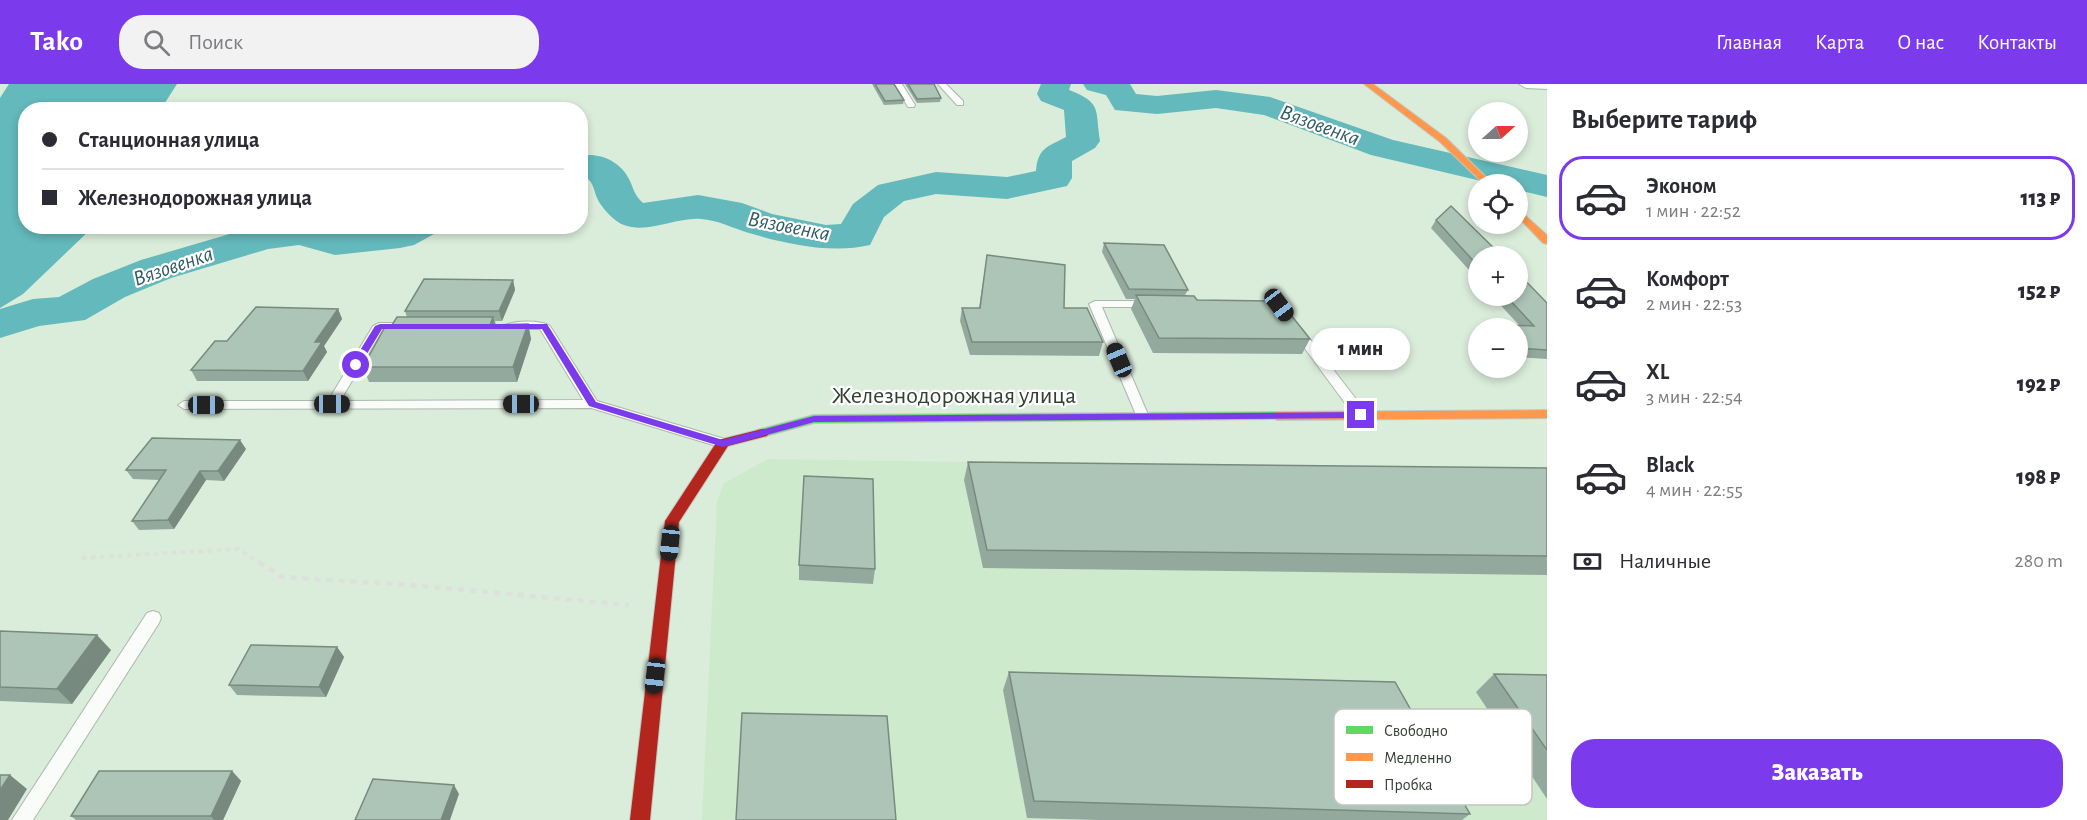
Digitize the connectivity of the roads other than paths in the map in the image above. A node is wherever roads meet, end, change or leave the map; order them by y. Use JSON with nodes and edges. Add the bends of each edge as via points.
{"nodes":[{"id":1,"x":898,"y":84,"type":"edge"},
{"id":2,"x":942,"y":84,"type":"edge"},
{"id":3,"x":1368,"y":84,"type":"edge"},
{"id":4,"x":1526,"y":84,"type":"edge"},
{"id":5,"x":1547,"y":85,"type":"edge"},
{"id":6,"x":960,"y":103,"type":"dead end"},
{"id":7,"x":911,"y":105,"type":"dead end"},
{"id":8,"x":1479,"y":174,"type":"edge"},
{"id":9,"x":1528,"y":222,"type":"edge"},
{"id":10,"x":1547,"y":241,"type":"edge"},
{"id":11,"x":1164,"y":304,"type":"edge"},
{"id":12,"x":1292,"y":323,"type":"edge"},
{"id":13,"x":415,"y":326,"type":"edge"},
{"id":14,"x":497,"y":326,"type":"edge"},
{"id":15,"x":332,"y":404,"type":"junction"},
{"id":16,"x":592,"y":404,"type":"junction"},
{"id":17,"x":184,"y":405,"type":"dead end"},
{"id":18,"x":1547,"y":414,"type":"edge"},
{"id":19,"x":1361,"y":415,"type":"junction"},
{"id":20,"x":1143,"y":417,"type":"junction"},
{"id":21,"x":723,"y":443,"type":"junction"},
{"id":22,"x":153,"y":618,"type":"dead end"},
{"id":23,"x":22,"y":820,"type":"edge"},
{"id":24,"x":640,"y":820,"type":"edge"}],
"edges":[{"from":1,"to":7,"type":"lane"},
{"from":2,"to":6,"type":"lane"},
{"from":3,"to":8,"type":"main road","via":[[1443,140]]},
{"from":4,"to":5,"type":"street"},
{"from":9,"to":10,"type":"main road"},
{"from":11,"to":20,"type":"lane","via":[[1095,304]]},
{"from":12,"to":19,"type":"lane"},
{"from":13,"to":15,"type":"lane","via":[[380,326]]},
{"from":14,"to":16,"type":"lane","via":[[544,326]]},
{"from":15,"to":16,"type":"lane"},
{"from":15,"to":17,"type":"lane"},
{"from":16,"to":21,"type":"lane"},
{"from":18,"to":19,"type":"main road","name":"Железнодорожная улица"},
{"from":19,"to":20,"type":"main road","name":"Железнодорожная улица"},
{"from":20,"to":21,"type":"main road","name":"Железнодорожная улица","via":[[814,419]]},
{"from":21,"to":24,"type":"main road","via":[[672,521]]},
{"from":22,"to":23,"type":"lane"}]}
